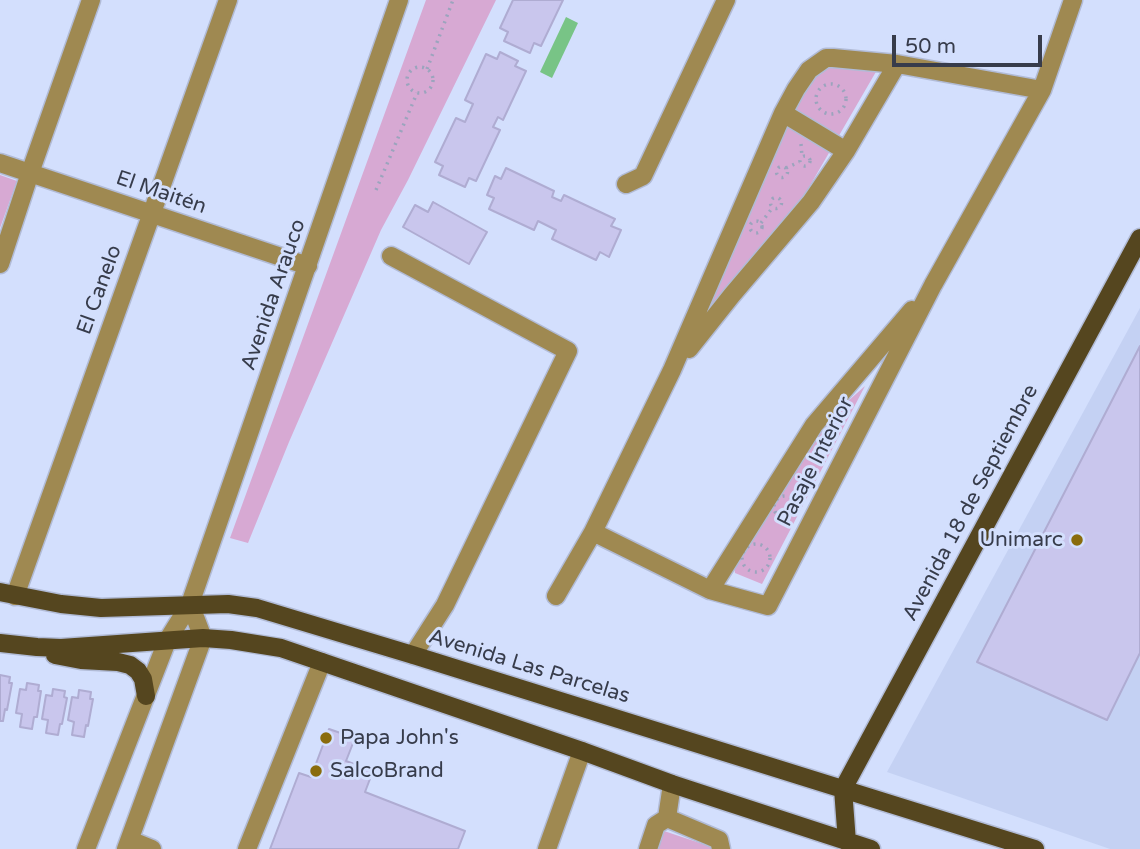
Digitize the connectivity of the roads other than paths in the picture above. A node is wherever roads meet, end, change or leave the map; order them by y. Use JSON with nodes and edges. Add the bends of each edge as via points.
{"nodes":[{"id":1,"x":91,"y":0,"type":"edge"},
{"id":2,"x":228,"y":0,"type":"edge"},
{"id":3,"x":399,"y":0,"type":"edge"},
{"id":4,"x":726,"y":0,"type":"edge"},
{"id":5,"x":1073,"y":0,"type":"edge"},
{"id":6,"x":897,"y":64,"type":"junction"},
{"id":7,"x":1042,"y":90,"type":"junction"},
{"id":8,"x":783,"y":113,"type":"junction"},
{"id":9,"x":846,"y":151,"type":"junction"},
{"id":10,"x":0,"y":163,"type":"edge"},
{"id":11,"x":30,"y":173,"type":"junction"},
{"id":12,"x":626,"y":184,"type":"dead end"},
{"id":13,"x":151,"y":213,"type":"junction"},
{"id":14,"x":1140,"y":238,"type":"edge"},
{"id":15,"x":391,"y":256,"type":"dead end"},
{"id":16,"x":1136,"y":258,"type":"edge"},
{"id":17,"x":0,"y":264,"type":"edge"},
{"id":18,"x":308,"y":266,"type":"junction"},
{"id":19,"x":933,"y":285,"type":"junction"},
{"id":20,"x":672,"y":370,"type":"junction"},
{"id":21,"x":593,"y":532,"type":"junction"},
{"id":22,"x":710,"y":590,"type":"junction"},
{"id":23,"x":7,"y":594,"type":"edge"},
{"id":24,"x":556,"y":596,"type":"dead end"},
{"id":25,"x":190,"y":604,"type":"junction"},
{"id":26,"x":203,"y":638,"type":"junction"},
{"id":27,"x":167,"y":641,"type":"junction"},
{"id":28,"x":6,"y":644,"type":"edge"},
{"id":29,"x":414,"y":655,"type":"junction"},
{"id":30,"x":322,"y":662,"type":"junction"},
{"id":31,"x":146,"y":696,"type":"junction"},
{"id":32,"x":582,"y":751,"type":"junction"},
{"id":33,"x":672,"y":784,"type":"junction"},
{"id":34,"x":843,"y":789,"type":"junction"},
{"id":35,"x":667,"y":818,"type":"junction"},
{"id":36,"x":128,"y":845,"type":"edge"},
{"id":37,"x":846,"y":845,"type":"edge"},
{"id":38,"x":86,"y":849,"type":"edge"},
{"id":39,"x":152,"y":849,"type":"edge"},
{"id":40,"x":247,"y":849,"type":"edge"},
{"id":41,"x":547,"y":849,"type":"edge"},
{"id":42,"x":648,"y":849,"type":"edge"},
{"id":43,"x":721,"y":849,"type":"edge"},
{"id":44,"x":871,"y":849,"type":"edge"},
{"id":45,"x":1035,"y":849,"type":"edge"}],
"edges":[{"from":1,"to":11,"type":"street"},
{"from":2,"to":13,"type":"street","name":"El Canelo"},
{"from":3,"to":18,"type":"street","name":"Avenida Arauco"},
{"from":4,"to":12,"type":"street","via":[[643,176]]},
{"from":5,"to":7,"type":"street","name":"Pasaje Interior"},
{"from":6,"to":7,"type":"street"},
{"from":6,"to":8,"type":"street","via":[[825,58],[809,70]]},
{"from":6,"to":9,"type":"street"},
{"from":7,"to":19,"type":"street","name":"Pasaje Interior"},
{"from":8,"to":9,"type":"street"},
{"from":8,"to":20,"type":"street"},
{"from":9,"to":20,"type":"street","via":[[810,202]]},
{"from":10,"to":11,"type":"street","name":"El Maitén"},
{"from":11,"to":13,"type":"street","name":"El Maitén"},
{"from":11,"to":17,"type":"street"},
{"from":13,"to":18,"type":"street","name":"El Maitén"},
{"from":13,"to":23,"type":"street","name":"El Canelo"},
{"from":14,"to":16,"type":"main road","name":"Avenida 18 de Septiembre"},
{"from":15,"to":29,"type":"street","via":[[568,351],[445,605]]},
{"from":16,"to":34,"type":"main road","name":"Avenida 18 de Septiembre"},
{"from":18,"to":25,"type":"street","name":"Avenida Arauco"},
{"from":19,"to":22,"type":"street","name":"Pasaje Interior","via":[[814,425]]},
{"from":19,"to":22,"type":"street","name":"Pasaje Interior","via":[[768,606]]},
{"from":20,"to":21,"type":"street"},
{"from":21,"to":22,"type":"street","name":"Pasaje Interior"},
{"from":21,"to":24,"type":"street"},
{"from":23,"to":25,"type":"main road","name":"Avenida Las Parcelas","via":[[101,608]]},
{"from":25,"to":26,"type":"street"},
{"from":25,"to":27,"type":"street","name":"Avenida Arauco"},
{"from":25,"to":29,"type":"main road","name":"Avenida Las Parcelas","via":[[257,608]]},
{"from":26,"to":27,"type":"main road"},
{"from":26,"to":30,"type":"main road","via":[[259,644]]},
{"from":26,"to":36,"type":"street"},
{"from":27,"to":28,"type":"main road","via":[[61,648]]},
{"from":27,"to":31,"type":"street","name":"Avenida Arauco"},
{"from":28,"to":31,"type":"main road","via":[[130,666],[143,679]]},
{"from":29,"to":34,"type":"main road","name":"Avenida Las Parcelas"},
{"from":30,"to":32,"type":"main road"},
{"from":30,"to":40,"type":"street"},
{"from":31,"to":38,"type":"street","name":"Avenida Arauco"},
{"from":32,"to":33,"type":"main road"},
{"from":32,"to":41,"type":"street"},
{"from":33,"to":35,"type":"street"},
{"from":33,"to":37,"type":"main road"},
{"from":34,"to":37,"type":"main road"},
{"from":34,"to":45,"type":"main road","name":"Avenida Las Parcelas"},
{"from":35,"to":42,"type":"street","via":[[656,825]]},
{"from":35,"to":43,"type":"street","via":[[719,840]]},
{"from":36,"to":39,"type":"street"},
{"from":37,"to":44,"type":"main road"}]}
